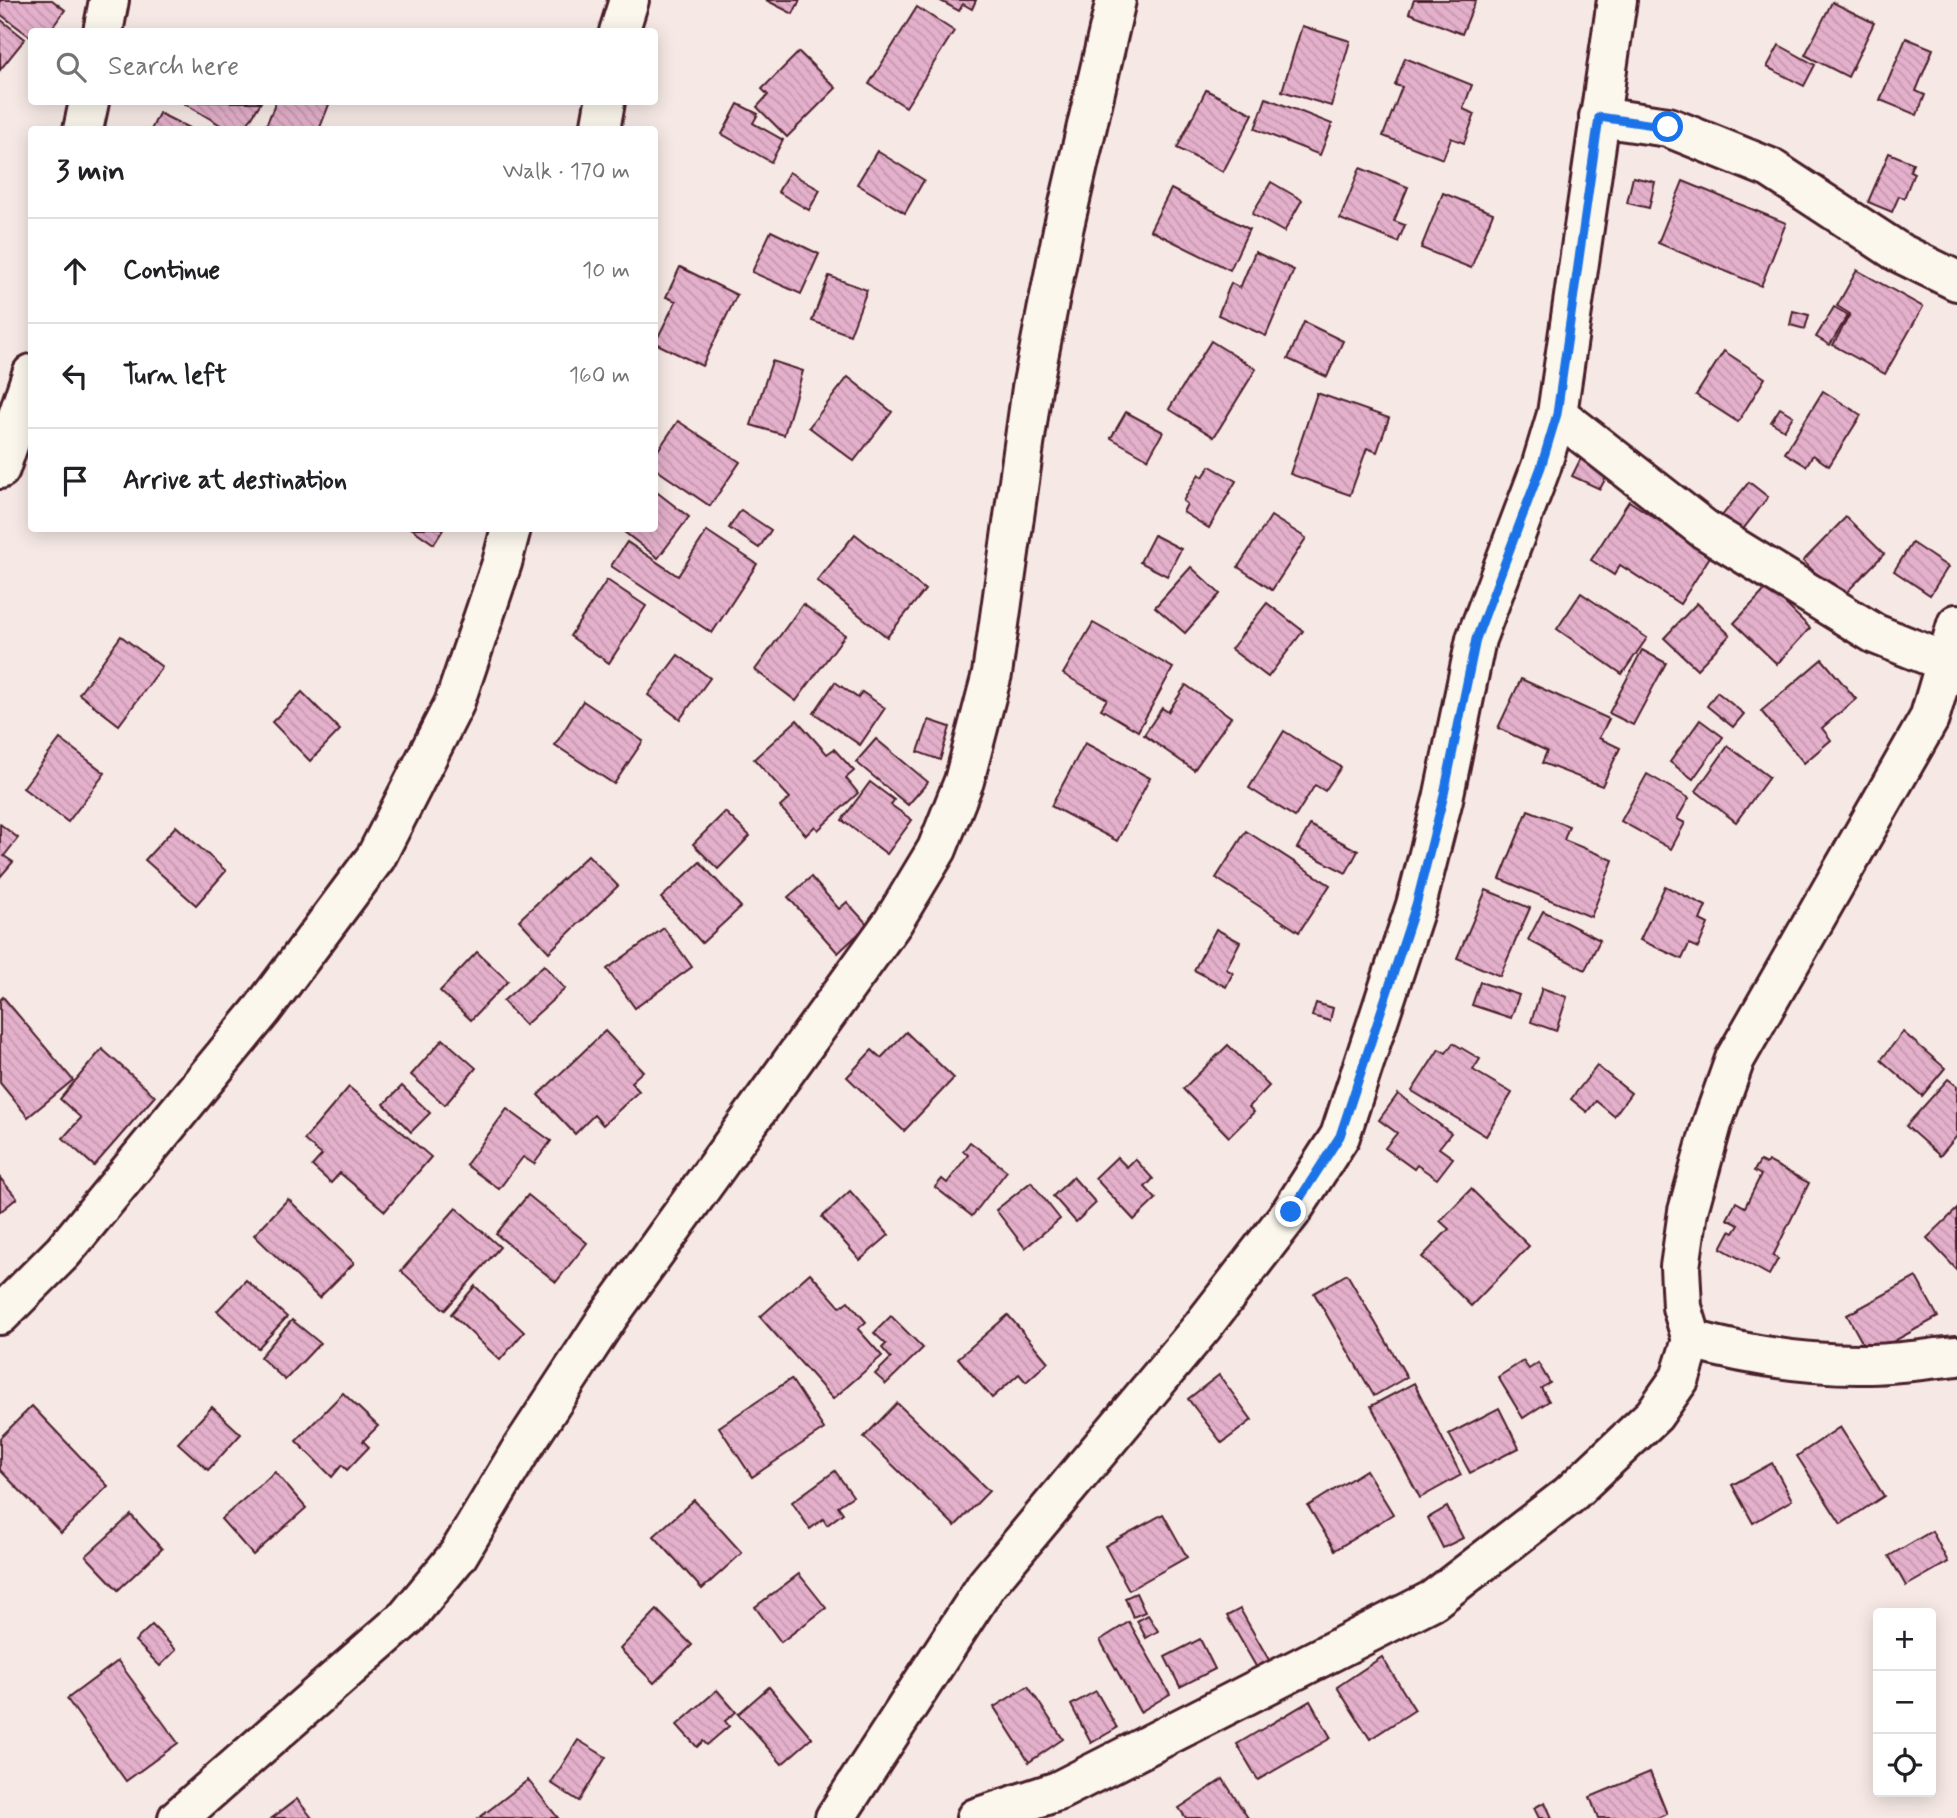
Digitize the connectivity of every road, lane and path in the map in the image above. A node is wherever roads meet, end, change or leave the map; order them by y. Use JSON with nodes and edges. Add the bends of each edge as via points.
{"nodes":[{"id":1,"x":109,"y":0,"type":"edge"},
{"id":2,"x":629,"y":0,"type":"edge"},
{"id":3,"x":1116,"y":0,"type":"edge"},
{"id":4,"x":1617,"y":0,"type":"edge"},
{"id":5,"x":104,"y":28,"type":"edge"},
{"id":6,"x":620,"y":28,"type":"edge"},
{"id":7,"x":88,"y":105,"type":"edge"},
{"id":8,"x":604,"y":105,"type":"edge"},
{"id":9,"x":1599,"y":117,"type":"junction"},
{"id":10,"x":84,"y":126,"type":"edge"},
{"id":11,"x":601,"y":126,"type":"edge"},
{"id":12,"x":1957,"y":281,"type":"edge"},
{"id":13,"x":28,"y":386,"type":"edge"},
{"id":14,"x":1557,"y":414,"type":"junction"},
{"id":15,"x":0,"y":469,"type":"edge"},
{"id":16,"x":510,"y":532,"type":"edge"},
{"id":17,"x":1957,"y":624,"type":"edge"},
{"id":18,"x":1948,"y":663,"type":"junction"},
{"id":19,"x":0,"y":1315,"type":"edge"},
{"id":20,"x":1692,"y":1340,"type":"junction"},
{"id":21,"x":1957,"y":1356,"type":"edge"},
{"id":22,"x":178,"y":1818,"type":"edge"},
{"id":23,"x":835,"y":1818,"type":"edge"},
{"id":24,"x":976,"y":1818,"type":"edge"}],
"edges":[{"from":1,"to":5,"type":"street"},
{"from":2,"to":6,"type":"street"},
{"from":3,"to":22,"type":"street","via":[[1032,388],[992,674],[964,781],[937,849],[885,933],[608,1317],[458,1555],[407,1618]]},
{"from":4,"to":9,"type":"street"},
{"from":7,"to":10,"type":"street"},
{"from":8,"to":11,"type":"street"},
{"from":9,"to":12,"type":"street","via":[[1668,127],[1770,168],[1898,252]]},
{"from":9,"to":14,"type":"street"},
{"from":13,"to":15,"type":"street"},
{"from":14,"to":18,"type":"street","via":[[1704,529],[1875,634]]},
{"from":14,"to":23,"type":"street","via":[[1476,639],[1416,905],[1340,1136],[1291,1212],[1202,1327],[987,1584]]},
{"from":16,"to":19,"type":"street","via":[[454,704],[376,857],[262,1010],[98,1210]]},
{"from":17,"to":18,"type":"street"},
{"from":18,"to":20,"type":"street","via":[[1928,719],[1892,786],[1735,1059],[1688,1211],[1682,1307]]},
{"from":20,"to":21,"type":"street","via":[[1781,1358],[1860,1364]]},
{"from":20,"to":24,"type":"street","via":[[1680,1378],[1654,1415],[1568,1496],[1433,1600],[1058,1791]]}]}
